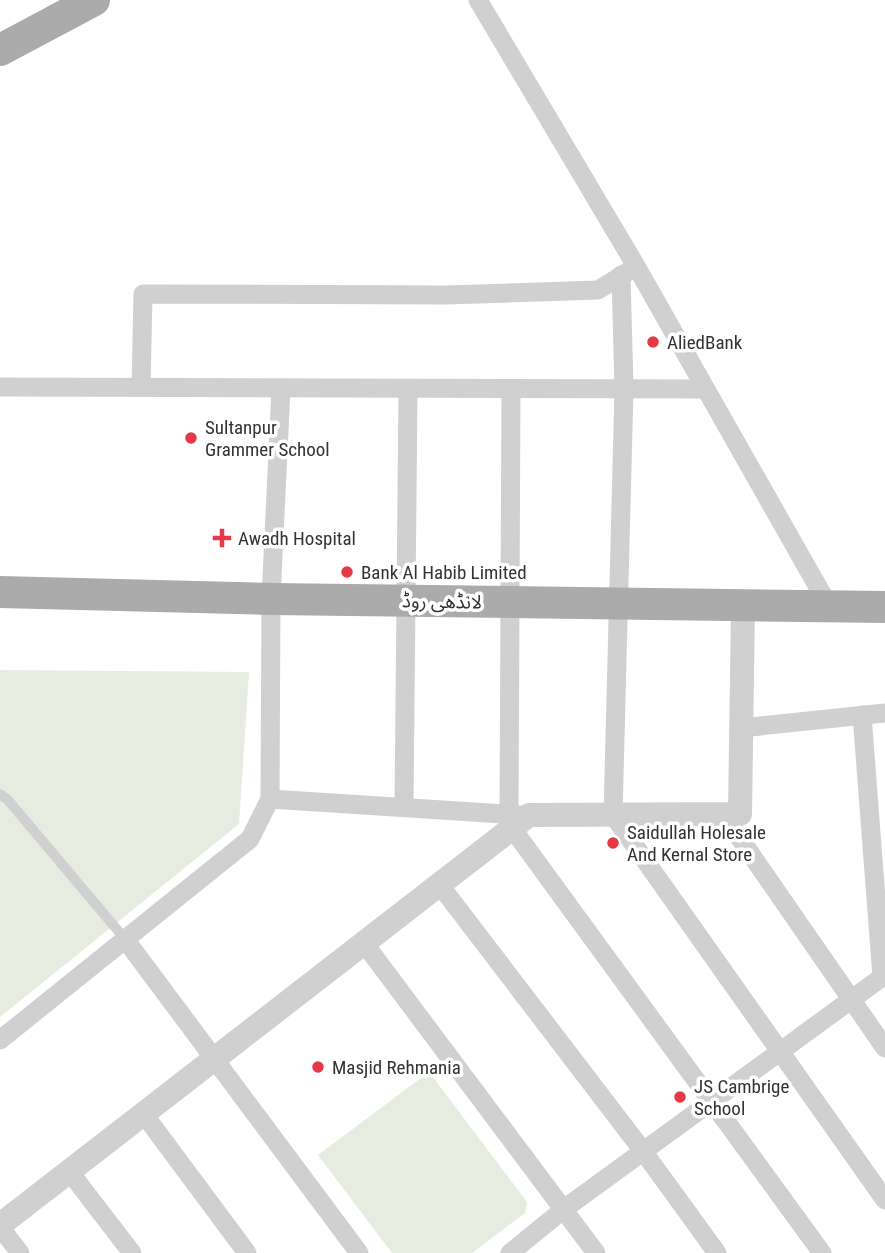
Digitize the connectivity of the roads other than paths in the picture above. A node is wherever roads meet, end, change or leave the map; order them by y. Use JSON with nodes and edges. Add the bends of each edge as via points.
{"nodes":[{"id":1,"x":94,"y":0,"type":"edge"},
{"id":2,"x":478,"y":0,"type":"edge"},
{"id":3,"x":0,"y":50,"type":"edge"},
{"id":4,"x":628,"y":271,"type":"junction"},
{"id":5,"x":0,"y":387,"type":"edge"},
{"id":6,"x":141,"y":387,"type":"junction"},
{"id":7,"x":281,"y":388,"type":"junction"},
{"id":8,"x":408,"y":388,"type":"junction"},
{"id":9,"x":511,"y":389,"type":"junction"},
{"id":10,"x":624,"y":389,"type":"junction"},
{"id":11,"x":704,"y":389,"type":"junction"},
{"id":12,"x":0,"y":592,"type":"edge"},
{"id":13,"x":271,"y":599,"type":"junction"},
{"id":14,"x":407,"y":600,"type":"junction"},
{"id":15,"x":510,"y":601,"type":"junction"},
{"id":16,"x":619,"y":604,"type":"junction"},
{"id":17,"x":743,"y":606,"type":"junction"},
{"id":18,"x":885,"y":607,"type":"edge"},
{"id":19,"x":831,"y":608,"type":"junction"},
{"id":20,"x":885,"y":713,"type":"edge"},
{"id":21,"x":862,"y":715,"type":"junction"},
{"id":22,"x":741,"y":728,"type":"junction"},
{"id":23,"x":0,"y":794,"type":"edge"},
{"id":24,"x":270,"y":799,"type":"junction"},
{"id":25,"x":404,"y":807,"type":"junction"},
{"id":26,"x":723,"y":814,"type":"junction"},
{"id":27,"x":613,"y":815,"type":"junction"},
{"id":28,"x":516,"y":819,"type":"junction"},
{"id":29,"x":439,"y":884,"type":"junction"},
{"id":30,"x":125,"y":939,"type":"junction"},
{"id":31,"x":364,"y":943,"type":"junction"},
{"id":32,"x":884,"y":976,"type":"edge"},
{"id":33,"x":852,"y":1001,"type":"junction"},
{"id":34,"x":0,"y":1040,"type":"edge"},
{"id":35,"x":885,"y":1048,"type":"edge"},
{"id":36,"x":779,"y":1053,"type":"junction"},
{"id":37,"x":214,"y":1058,"type":"junction"},
{"id":38,"x":713,"y":1101,"type":"junction"},
{"id":39,"x":143,"y":1113,"type":"junction"},
{"id":40,"x":643,"y":1151,"type":"junction"},
{"id":41,"x":69,"y":1171,"type":"junction"},
{"id":42,"x":885,"y":1200,"type":"edge"},
{"id":43,"x":564,"y":1209,"type":"junction"},
{"id":44,"x":0,"y":1226,"type":"edge"},
{"id":45,"x":20,"y":1253,"type":"edge"},
{"id":46,"x":132,"y":1253,"type":"edge"},
{"id":47,"x":247,"y":1253,"type":"edge"},
{"id":48,"x":359,"y":1253,"type":"edge"},
{"id":49,"x":510,"y":1253,"type":"edge"},
{"id":50,"x":596,"y":1253,"type":"edge"},
{"id":51,"x":717,"y":1253,"type":"edge"},
{"id":52,"x":822,"y":1253,"type":"edge"}],
"edges":[{"from":1,"to":3,"type":"main road"},
{"from":2,"to":4,"type":"street"},
{"from":4,"to":6,"type":"street","via":[[598,290],[446,295],[143,294]]},
{"from":4,"to":10,"type":"street"},
{"from":4,"to":11,"type":"street"},
{"from":5,"to":6,"type":"street"},
{"from":6,"to":7,"type":"street"},
{"from":7,"to":8,"type":"street"},
{"from":7,"to":13,"type":"street"},
{"from":8,"to":9,"type":"street"},
{"from":8,"to":14,"type":"street"},
{"from":9,"to":10,"type":"street"},
{"from":9,"to":15,"type":"street"},
{"from":10,"to":11,"type":"street"},
{"from":10,"to":16,"type":"street"},
{"from":11,"to":19,"type":"street"},
{"from":12,"to":13,"type":"main road","name":"لانڈھی روڈ"},
{"from":13,"to":14,"type":"main road","name":"لانڈھی روڈ"},
{"from":13,"to":24,"type":"street"},
{"from":14,"to":15,"type":"main road","name":"لانڈھی روڈ"},
{"from":14,"to":25,"type":"street"},
{"from":15,"to":16,"type":"main road","name":"لانڈھی روڈ"},
{"from":15,"to":28,"type":"street"},
{"from":16,"to":17,"type":"main road","name":"لانڈھی روڈ"},
{"from":16,"to":27,"type":"street"},
{"from":17,"to":19,"type":"main road","name":"لانڈھی روڈ"},
{"from":17,"to":22,"type":"street"},
{"from":18,"to":19,"type":"main road","name":"لانڈھی روڈ"},
{"from":20,"to":21,"type":"street"},
{"from":21,"to":22,"type":"street"},
{"from":21,"to":32,"type":"street"},
{"from":22,"to":26,"type":"street","via":[[740,814]]},
{"from":23,"to":30,"type":"lane"},
{"from":24,"to":25,"type":"street"},
{"from":24,"to":30,"type":"street","via":[[250,839]]},
{"from":25,"to":28,"type":"street"},
{"from":26,"to":27,"type":"street"},
{"from":26,"to":33,"type":"street"},
{"from":27,"to":28,"type":"street"},
{"from":27,"to":36,"type":"street"},
{"from":28,"to":29,"type":"street"},
{"from":28,"to":38,"type":"street"},
{"from":29,"to":31,"type":"street"},
{"from":29,"to":40,"type":"street"},
{"from":30,"to":34,"type":"street"},
{"from":30,"to":37,"type":"street"},
{"from":31,"to":37,"type":"street"},
{"from":31,"to":43,"type":"street"},
{"from":32,"to":33,"type":"street"},
{"from":33,"to":35,"type":"street"},
{"from":33,"to":36,"type":"street"},
{"from":36,"to":38,"type":"street"},
{"from":36,"to":42,"type":"street"},
{"from":37,"to":39,"type":"street"},
{"from":37,"to":48,"type":"street"},
{"from":38,"to":40,"type":"street"},
{"from":38,"to":52,"type":"street"},
{"from":39,"to":41,"type":"street"},
{"from":39,"to":47,"type":"street"},
{"from":40,"to":43,"type":"street"},
{"from":40,"to":51,"type":"street"},
{"from":41,"to":44,"type":"street"},
{"from":41,"to":46,"type":"street"},
{"from":43,"to":49,"type":"street"},
{"from":43,"to":50,"type":"street"},
{"from":44,"to":45,"type":"street"}]}
